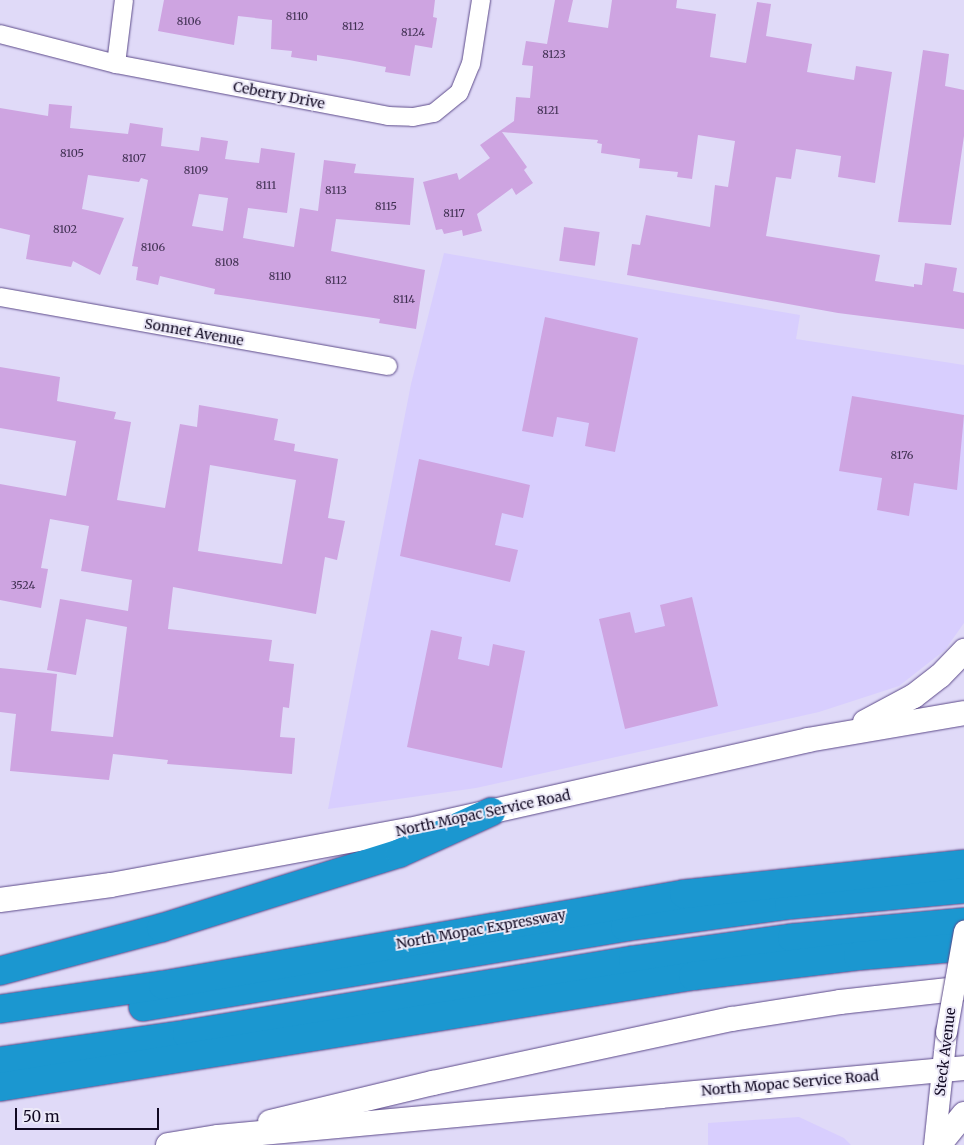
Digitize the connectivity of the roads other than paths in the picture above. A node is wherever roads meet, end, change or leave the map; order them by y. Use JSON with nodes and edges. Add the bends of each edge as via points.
{"nodes":[{"id":1,"x":124,"y":0,"type":"edge"},
{"id":2,"x":481,"y":0,"type":"edge"},
{"id":3,"x":0,"y":34,"type":"edge"},
{"id":4,"x":116,"y":64,"type":"junction"},
{"id":5,"x":0,"y":297,"type":"edge"},
{"id":6,"x":388,"y":366,"type":"dead end"},
{"id":7,"x":964,"y":651,"type":"edge"},
{"id":8,"x":964,"y":714,"type":"edge"},
{"id":9,"x":844,"y":733,"type":"junction"},
{"id":10,"x":491,"y":812,"type":"junction"},
{"id":11,"x":964,"y":864,"type":"edge"},
{"id":12,"x":964,"y":889,"type":"edge"},
{"id":13,"x":0,"y":900,"type":"edge"},
{"id":14,"x":964,"y":922,"type":"edge"},
{"id":15,"x":964,"y":930,"type":"edge"},
{"id":16,"x":964,"y":947,"type":"edge"},
{"id":17,"x":0,"y":971,"type":"edge"},
{"id":18,"x":964,"y":988,"type":"edge"},
{"id":19,"x":0,"y":1009,"type":"edge"},
{"id":20,"x":0,"y":1028,"type":"edge"},
{"id":21,"x":0,"y":1061,"type":"edge"},
{"id":22,"x":953,"y":1068,"type":"edge"},
{"id":23,"x":0,"y":1087,"type":"edge"},
{"id":24,"x":964,"y":1114,"type":"edge"},
{"id":25,"x":218,"y":1137,"type":"junction"},
{"id":26,"x":168,"y":1145,"type":"edge"},
{"id":27,"x":934,"y":1145,"type":"edge"},
{"id":28,"x":940,"y":1145,"type":"edge"}],
"edges":[{"from":1,"to":4,"type":"street"},
{"from":2,"to":4,"type":"street","name":"Ceberry Drive","via":[[471,64],[459,93],[434,113],[413,117],[388,116]]},
{"from":3,"to":4,"type":"street","name":"Ceberry Drive"},
{"from":5,"to":6,"type":"street","name":"Sonnet Avenue"},
{"from":7,"to":9,"type":"main road","via":[[940,676],[914,696]]},
{"from":8,"to":9,"type":"main road","name":"North Mopac Service Road"},
{"from":9,"to":10,"type":"main road","name":"North Mopac Service Road"},
{"from":10,"to":13,"type":"main road","name":"North Mopac Service Road","via":[[111,885]]},
{"from":10,"to":17,"type":"highway","via":[[400,853],[162,928]]},
{"from":11,"to":19,"type":"highway","name":"North Mopac Expressway","via":[[684,894],[164,985]]},
{"from":12,"to":20,"type":"highway","via":[[789,905],[626,927],[181,1002]]},
{"from":14,"to":21,"type":"highway","via":[[792,938],[633,960],[187,1034]]},
{"from":15,"to":22,"type":"street","name":"Steck Avenue","bridge":true,"via":[[946,1032]]},
{"from":16,"to":23,"type":"highway","via":[[693,976]]},
{"from":18,"to":25,"type":"main road","via":[[840,1002],[732,1019],[296,1114]]},
{"from":22,"to":25,"type":"main road","name":"North Mopac Service Road"},
{"from":22,"to":27,"type":"street","name":"Steck Avenue"},
{"from":24,"to":28,"type":"main road"},
{"from":25,"to":26,"type":"main road","name":"North Mopac Service Road"}]}
